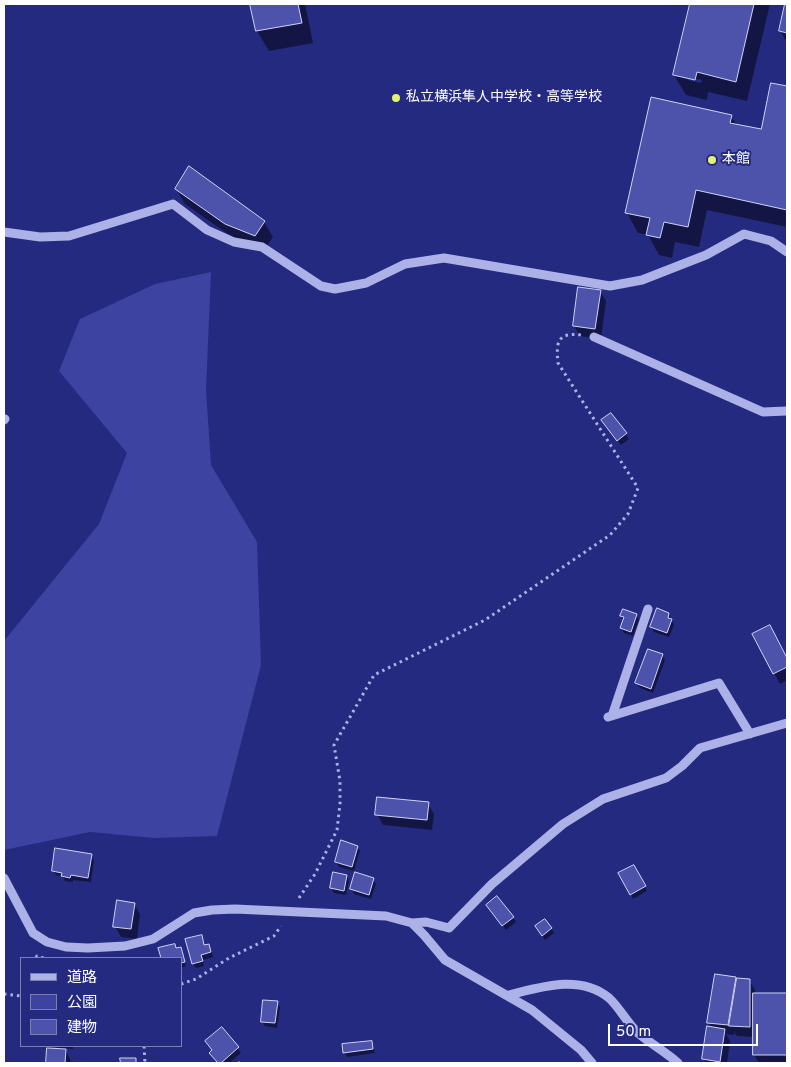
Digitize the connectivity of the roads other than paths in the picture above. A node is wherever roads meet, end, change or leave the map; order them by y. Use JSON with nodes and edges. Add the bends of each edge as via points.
{"nodes":[{"id":1,"x":4,"y":232,"type":"edge"},
{"id":2,"x":787,"y":252,"type":"edge"},
{"id":3,"x":594,"y":337,"type":"road end"},
{"id":4,"x":787,"y":411,"type":"edge"},
{"id":5,"x":648,"y":609,"type":"dead end"},
{"id":6,"x":787,"y":723,"type":"edge"},
{"id":7,"x":750,"y":734,"type":"junction"},
{"id":8,"x":4,"y":878,"type":"edge"},
{"id":9,"x":412,"y":924,"type":"junction"},
{"id":10,"x":509,"y":995,"type":"junction"},
{"id":11,"x":592,"y":1063,"type":"edge"},
{"id":12,"x":678,"y":1063,"type":"edge"}],
"edges":[{"from":1,"to":2,"type":"street","via":[[40,237],[69,236],[172,204],[207,230],[234,242],[262,247],[321,286],[335,290],[366,283],[405,264],[444,258],[610,286],[642,280],[706,255],[744,234],[771,241]]},
{"from":3,"to":4,"type":"street","via":[[763,412]]},
{"from":5,"to":7,"type":"street","via":[[610,717],[719,683]]},
{"from":6,"to":7,"type":"street"},
{"from":7,"to":9,"type":"street","via":[[700,748],[666,778],[603,798],[562,824],[492,884],[449,928],[426,922]]},
{"from":8,"to":9,"type":"street","via":[[33,933],[47,942],[66,947],[124,946],[153,939],[194,913],[212,910],[386,916]]},
{"from":9,"to":10,"type":"street","via":[[445,960]]},
{"from":10,"to":11,"type":"street","via":[[581,1050]]},
{"from":10,"to":12,"type":"street","via":[[548,985],[572,984],[593,990],[608,998],[637,1033]]}]}
